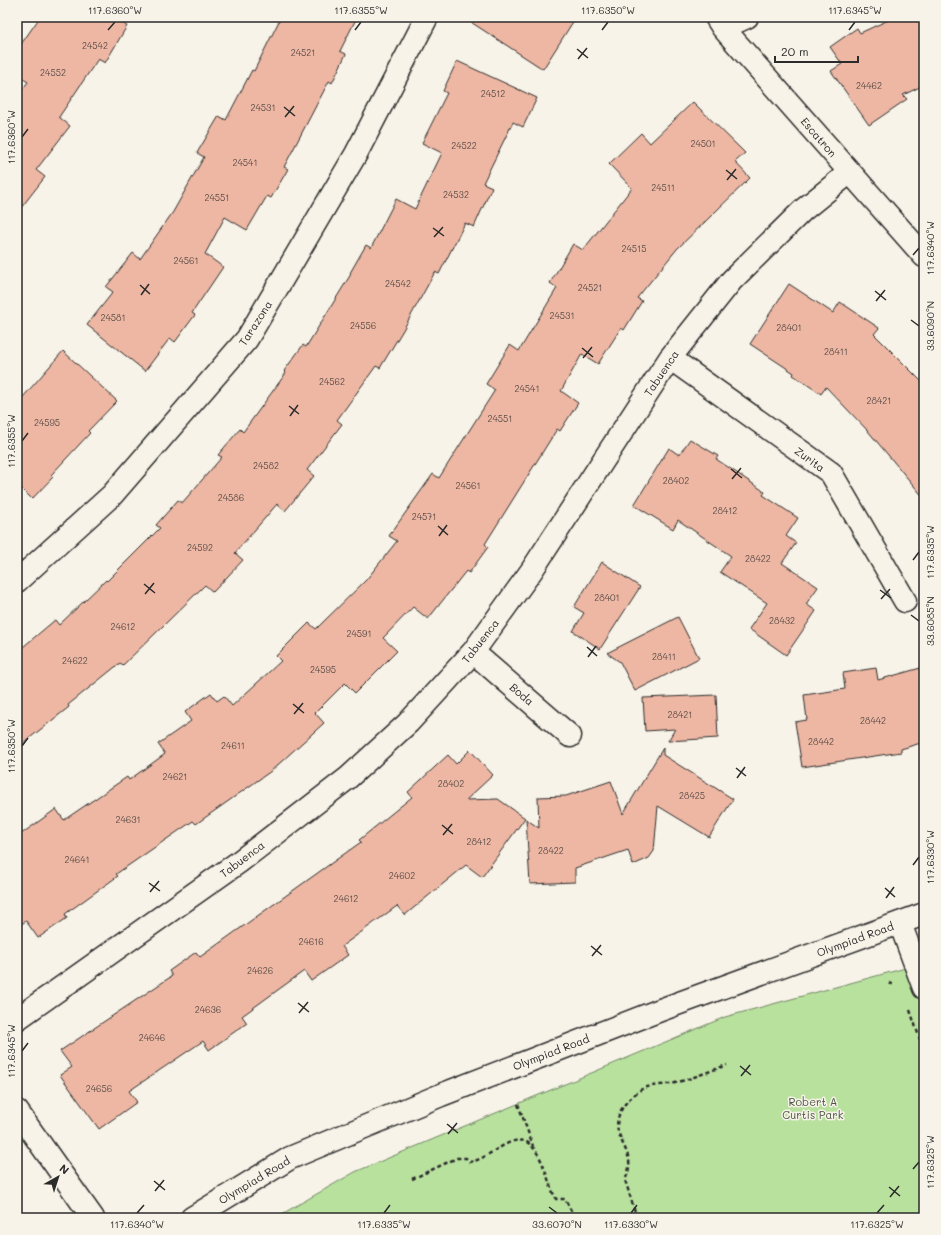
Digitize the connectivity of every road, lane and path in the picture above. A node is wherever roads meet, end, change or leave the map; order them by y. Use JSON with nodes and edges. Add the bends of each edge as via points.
{"nodes":[{"id":1,"x":427,"y":17,"type":"edge"},
{"id":2,"x":747,"y":17,"type":"edge"},
{"id":3,"x":720,"y":23,"type":"edge"},
{"id":4,"x":850,"y":172,"type":"junction"},
{"id":5,"x":924,"y":256,"type":"edge"},
{"id":6,"x":670,"y":358,"type":"junction"},
{"id":7,"x":17,"y":581,"type":"edge"},
{"id":8,"x":905,"y":601,"type":"dead end"},
{"id":9,"x":473,"y":652,"type":"junction"},
{"id":10,"x":570,"y":736,"type":"dead end"},
{"id":11,"x":924,"y":914,"type":"edge"},
{"id":12,"x":900,"y":923,"type":"junction"},
{"id":13,"x":889,"y":983,"type":"dead end"},
{"id":14,"x":924,"y":988,"type":"edge"},
{"id":15,"x":898,"y":989,"type":"dead end"},
{"id":16,"x":909,"y":1008,"type":"dead end"},
{"id":17,"x":17,"y":1019,"type":"edge"},
{"id":18,"x":924,"y":1051,"type":"edge"},
{"id":19,"x":728,"y":1065,"type":"dead end"},
{"id":20,"x":518,"y":1104,"type":"dead end"},
{"id":21,"x":17,"y":1112,"type":"edge"},
{"id":22,"x":534,"y":1147,"type":"junction"},
{"id":23,"x":412,"y":1179,"type":"dead end"},
{"id":24,"x":93,"y":1218,"type":"edge"},
{"id":25,"x":192,"y":1218,"type":"edge"},
{"id":26,"x":575,"y":1218,"type":"edge"},
{"id":27,"x":637,"y":1218,"type":"edge"}],
"edges":[{"from":1,"to":7,"type":"street","name":"Tarazona","via":[[356,154],[247,339],[112,496]]},
{"from":2,"to":3,"type":"street"},
{"from":3,"to":4,"type":"street","name":"Escatron"},
{"from":4,"to":5,"type":"street","name":"Escatron"},
{"from":4,"to":6,"type":"street","name":"Tabuenca","via":[[803,210],[732,280]]},
{"from":6,"to":8,"type":"street","name":"Zurita","via":[[831,473]]},
{"from":6,"to":9,"type":"street","name":"Tabuenca","via":[[532,570]]},
{"from":9,"to":10,"type":"street","name":"Boda"},
{"from":9,"to":17,"type":"street","name":"Tabuenca","via":[[408,723],[348,778],[239,862]]},
{"from":11,"to":12,"type":"street","name":"Olympiad Road"},
{"from":12,"to":14,"type":"street"},
{"from":12,"to":25,"type":"street","name":"Olympiad Road","via":[[656,1012],[441,1095],[290,1158]]},
{"from":13,"to":15,"type":"path"},
{"from":16,"to":18,"type":"path"},
{"from":19,"to":27,"type":"path","via":[[692,1078],[643,1088],[621,1110],[617,1127],[630,1161],[625,1180]]},
{"from":20,"to":22,"type":"path"},
{"from":21,"to":24,"type":"street"},
{"from":22,"to":23,"type":"path","via":[[520,1140],[513,1141],[475,1161],[458,1158]]},
{"from":22,"to":26,"type":"path","via":[[556,1199],[565,1199]]}]}
